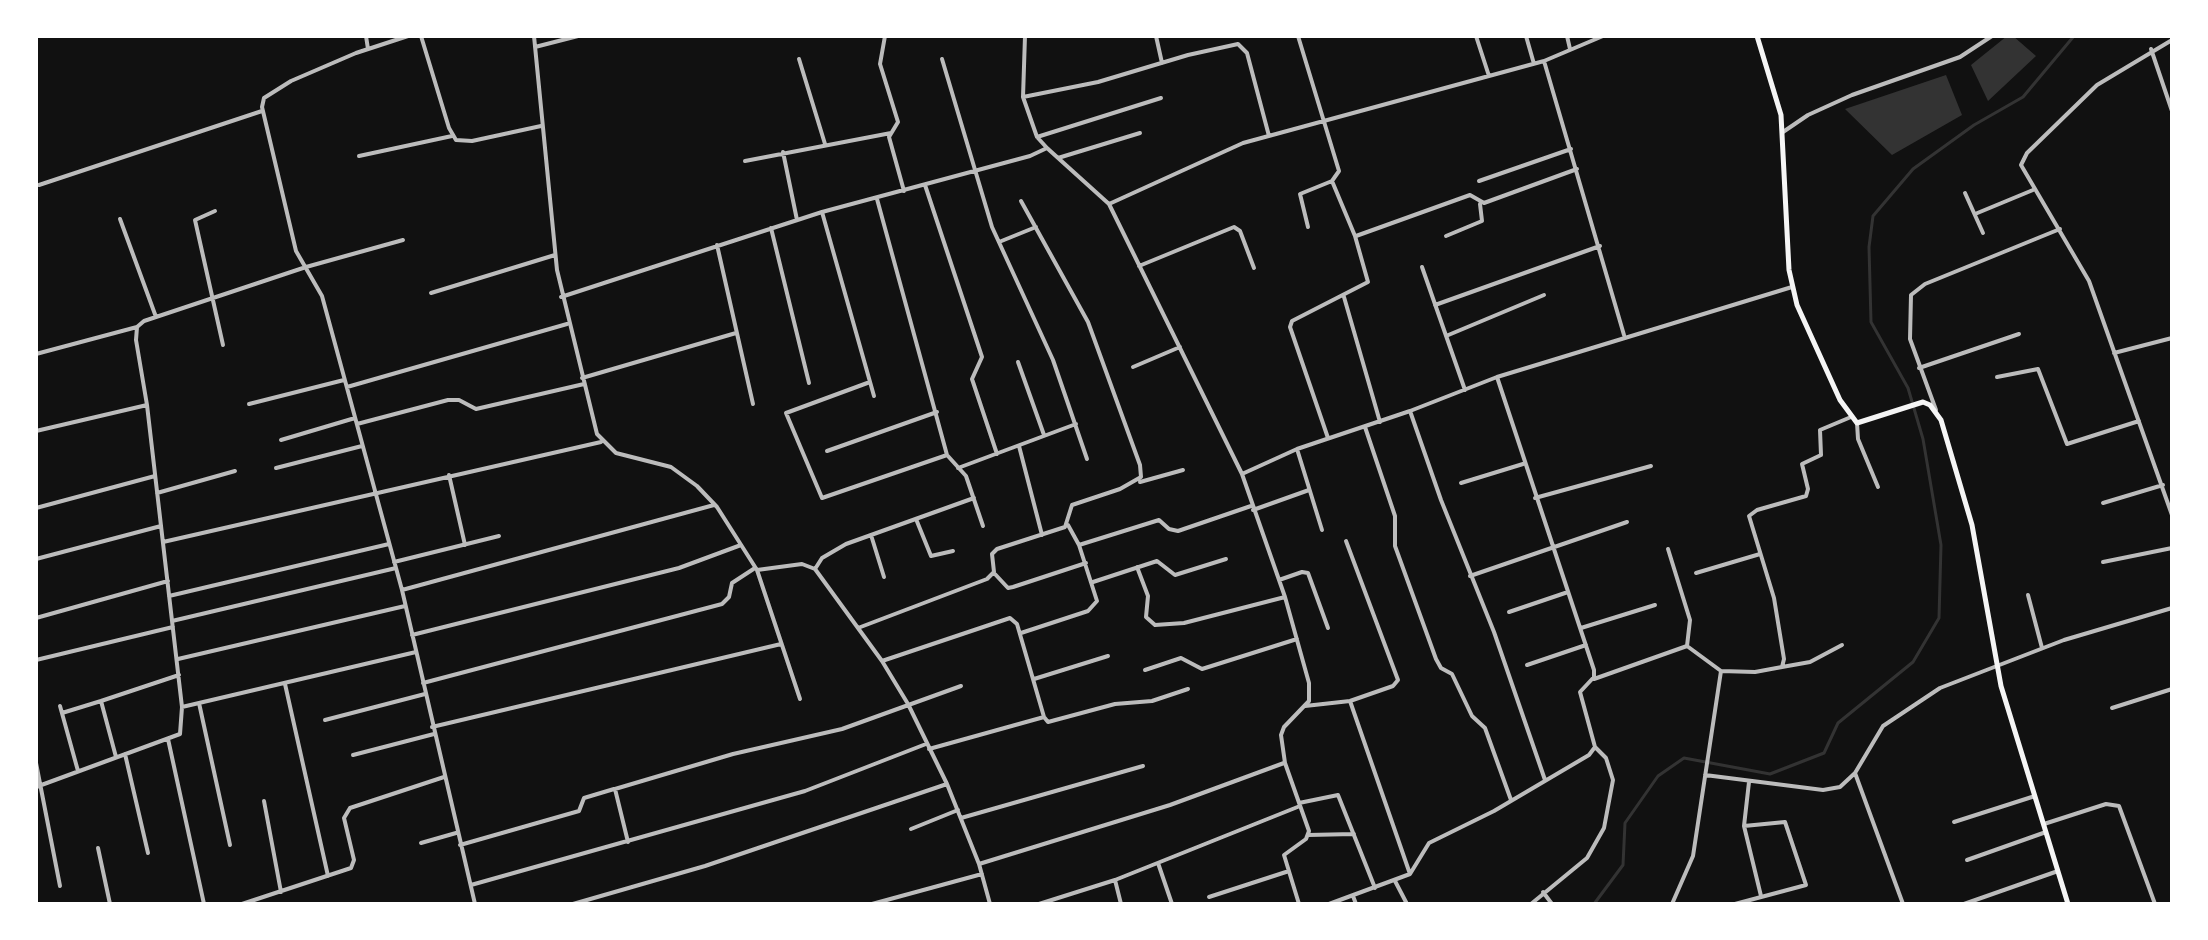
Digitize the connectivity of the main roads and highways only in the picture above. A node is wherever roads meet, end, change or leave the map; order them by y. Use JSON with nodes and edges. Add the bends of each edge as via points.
{"nodes":[{"id":1,"x":1757,"y":36,"type":"edge"},
{"id":2,"x":2068,"y":904,"type":"edge"}],
"edges":[{"from":1,"to":2,"type":"main road","via":[[1777,96],[1793,287],[1806,329],[1857,423],[1923,402],[1937,413],[1972,525],[1996,665]]}]}
